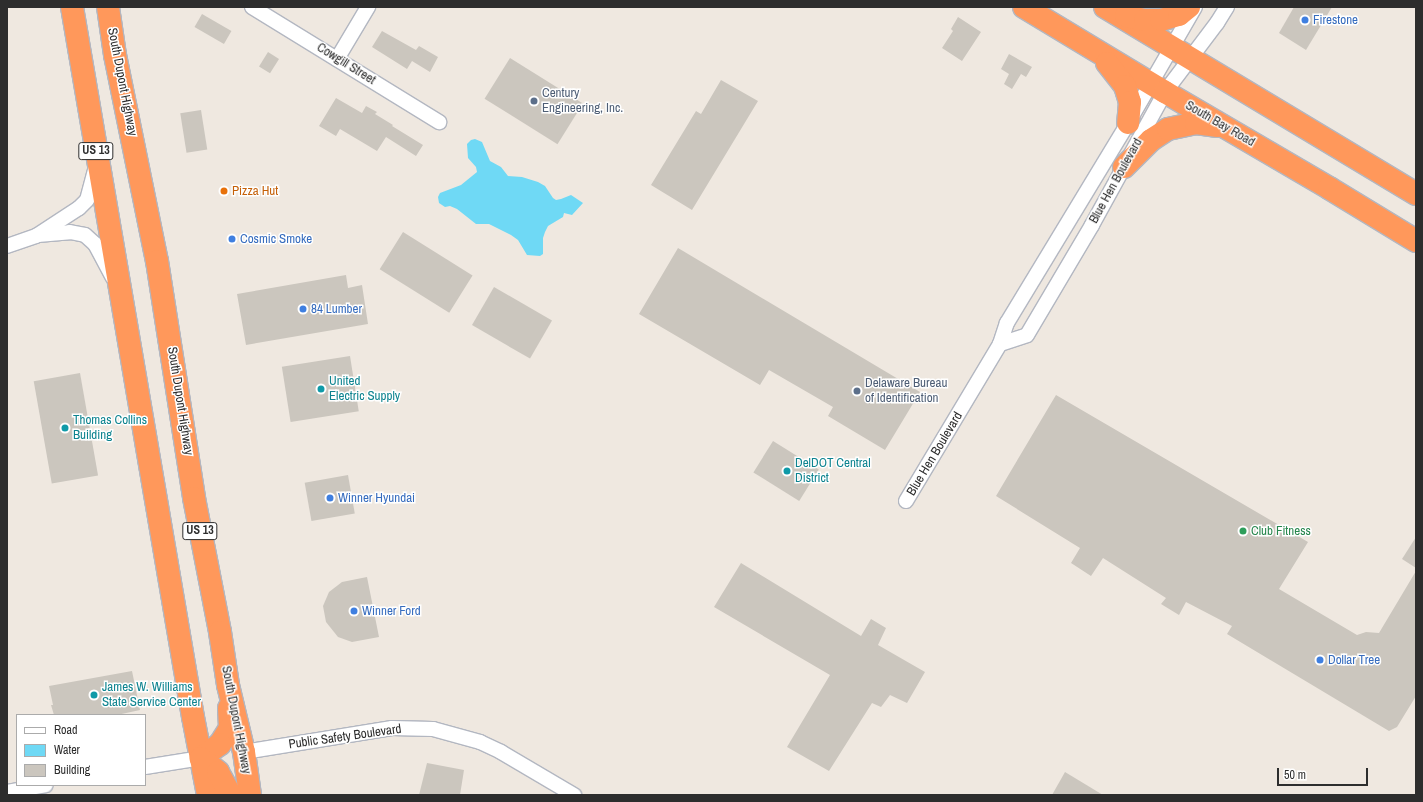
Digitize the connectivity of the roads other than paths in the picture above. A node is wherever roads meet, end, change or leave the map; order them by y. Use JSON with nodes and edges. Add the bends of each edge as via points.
{"nodes":[{"id":1,"x":72,"y":7,"type":"edge"},
{"id":2,"x":103,"y":7,"type":"edge"},
{"id":3,"x":108,"y":7,"type":"edge"},
{"id":4,"x":252,"y":7,"type":"edge"},
{"id":5,"x":368,"y":7,"type":"edge"},
{"id":6,"x":1024,"y":7,"type":"edge"},
{"id":7,"x":1189,"y":7,"type":"edge"},
{"id":8,"x":1195,"y":7,"type":"edge"},
{"id":9,"x":1227,"y":7,"type":"edge"},
{"id":10,"x":1109,"y":10,"type":"edge"},
{"id":11,"x":1171,"y":47,"type":"junction"},
{"id":12,"x":1092,"y":48,"type":"junction"},
{"id":13,"x":115,"y":55,"type":"junction"},
{"id":14,"x":337,"y":59,"type":"junction"},
{"id":15,"x":1190,"y":59,"type":"junction"},
{"id":16,"x":1158,"y":88,"type":"junction"},
{"id":17,"x":439,"y":122,"type":"dead end"},
{"id":18,"x":1128,"y":123,"type":"junction"},
{"id":19,"x":1227,"y":128,"type":"junction"},
{"id":20,"x":98,"y":161,"type":"junction"},
{"id":21,"x":1124,"y":167,"type":"junction"},
{"id":22,"x":1329,"y":188,"type":"junction"},
{"id":23,"x":1416,"y":194,"type":"edge"},
{"id":24,"x":1416,"y":224,"type":"edge"},
{"id":25,"x":36,"y":236,"type":"junction"},
{"id":26,"x":1416,"y":241,"type":"edge"},
{"id":27,"x":7,"y":246,"type":"edge"},
{"id":28,"x":121,"y":294,"type":"junction"},
{"id":29,"x":1000,"y":344,"type":"junction"},
{"id":30,"x":906,"y":501,"type":"dead end"},
{"id":31,"x":228,"y":685,"type":"junction"},
{"id":32,"x":193,"y":717,"type":"junction"},
{"id":33,"x":220,"y":744,"type":"junction"},
{"id":34,"x":244,"y":752,"type":"junction"},
{"id":35,"x":201,"y":758,"type":"junction"},
{"id":36,"x":146,"y":768,"type":"edge"},
{"id":37,"x":218,"y":772,"type":"junction"},
{"id":38,"x":40,"y":786,"type":"edge"},
{"id":39,"x":7,"y":792,"type":"edge"},
{"id":40,"x":208,"y":793,"type":"edge"},
{"id":41,"x":231,"y":795,"type":"edge"},
{"id":42,"x":250,"y":795,"type":"edge"},
{"id":43,"x":574,"y":795,"type":"edge"}],
"edges":[{"from":1,"to":20,"type":"highway","number":"US 13"},
{"from":2,"to":13,"type":"highway"},
{"from":3,"to":13,"type":"highway","name":"South Dupont Highway","number":"US 13"},
{"from":4,"to":14,"type":"street","name":"Cowgill Street"},
{"from":5,"to":14,"type":"street"},
{"from":6,"to":12,"type":"highway","name":"South Bay Road"},
{"from":7,"to":10,"type":"highway","via":[[1179,15],[1161,20],[1131,18]]},
{"from":8,"to":11,"type":"street","name":"Blue Hen Boulevard"},
{"from":9,"to":15,"type":"street","name":"Blue Hen Boulevard"},
{"from":10,"to":11,"type":"highway"},
{"from":11,"to":15,"type":"highway"},
{"from":11,"to":16,"type":"street","name":"Blue Hen Boulevard"},
{"from":12,"to":16,"type":"highway","name":"South Bay Road"},
{"from":12,"to":18,"type":"highway","via":[[1125,86],[1130,102]]},
{"from":13,"to":31,"type":"highway","name":"South Dupont Highway","number":"US 13","via":[[157,262],[194,498]]},
{"from":14,"to":17,"type":"street","name":"Cowgill Street"},
{"from":15,"to":16,"type":"street","name":"Blue Hen Boulevard"},
{"from":15,"to":23,"type":"highway"},
{"from":16,"to":18,"type":"street","name":"Blue Hen Boulevard"},
{"from":16,"to":19,"type":"highway","name":"South Bay Road"},
{"from":16,"to":21,"type":"street","name":"Blue Hen Boulevard"},
{"from":18,"to":29,"type":"street","name":"Blue Hen Boulevard","via":[[1007,323]]},
{"from":19,"to":21,"type":"highway","via":[[1196,123],[1168,129],[1151,140]]},
{"from":19,"to":22,"type":"highway","name":"South Bay Road"},
{"from":20,"to":25,"type":"street","via":[[87,200]]},
{"from":20,"to":28,"type":"highway","number":"US 13"},
{"from":21,"to":29,"type":"street","name":"Blue Hen Boulevard","via":[[1027,335]]},
{"from":22,"to":24,"type":"highway"},
{"from":22,"to":26,"type":"highway","name":"South Bay Road"},
{"from":25,"to":27,"type":"street"},
{"from":25,"to":28,"type":"street","via":[[70,232],[85,235],[95,244]]},
{"from":28,"to":32,"type":"highway","number":"US 13"},
{"from":29,"to":30,"type":"street","name":"Blue Hen Boulevard"},
{"from":31,"to":33,"type":"highway","via":[[230,728]]},
{"from":31,"to":34,"type":"highway","name":"South Dupont Highway","number":"US 13"},
{"from":32,"to":33,"type":"highway"},
{"from":32,"to":35,"type":"highway","number":"US 13"},
{"from":33,"to":34,"type":"highway"},
{"from":33,"to":35,"type":"highway"},
{"from":34,"to":37,"type":"highway","via":[[222,764]]},
{"from":34,"to":42,"type":"highway","name":"South Dupont Highway","number":"US 13"},
{"from":34,"to":43,"type":"street","name":"Public Safety Boulevard","via":[[392,728],[433,729],[480,742]]},
{"from":35,"to":36,"type":"street"},
{"from":35,"to":37,"type":"highway"},
{"from":35,"to":40,"type":"highway","number":"US 13"},
{"from":37,"to":40,"type":"highway"},
{"from":37,"to":41,"type":"highway"},
{"from":38,"to":39,"type":"street"}]}
